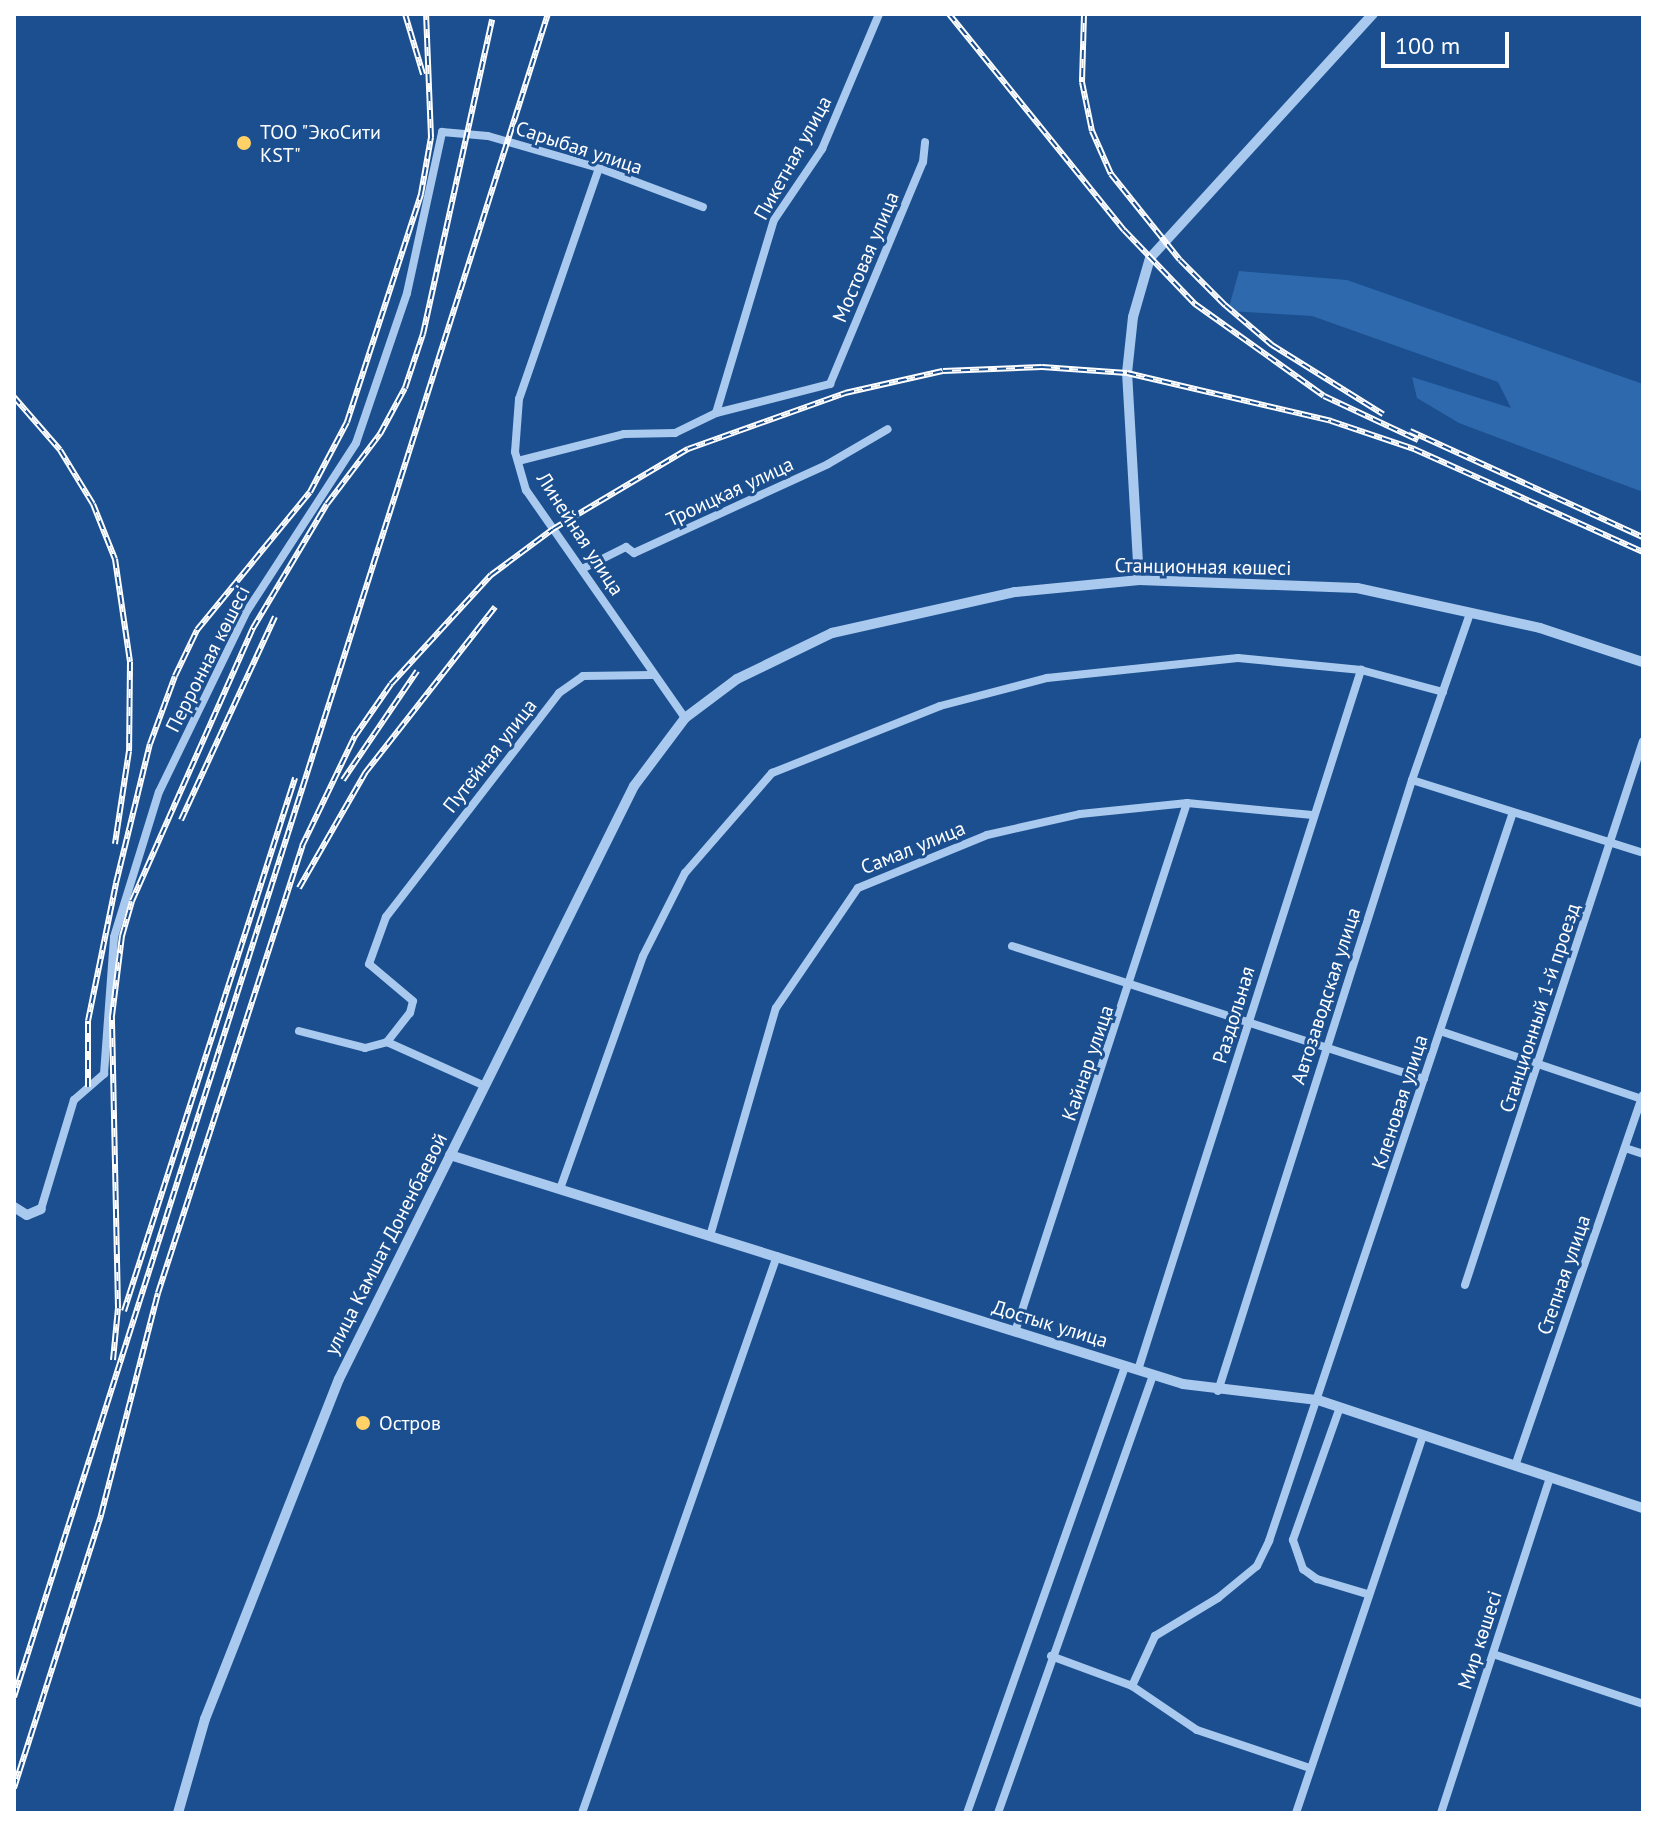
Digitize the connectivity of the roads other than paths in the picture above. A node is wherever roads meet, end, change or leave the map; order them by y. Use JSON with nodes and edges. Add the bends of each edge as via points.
{"nodes":[{"id":1,"x":879,"y":14,"type":"edge"},
{"id":2,"x":1373,"y":14,"type":"edge"},
{"id":3,"x":442,"y":132,"type":"joint"},
{"id":4,"x":925,"y":142,"type":"dead end"},
{"id":5,"x":599,"y":168,"type":"junction"},
{"id":6,"x":703,"y":207,"type":"dead end"},
{"id":7,"x":716,"y":413,"type":"junction"},
{"id":8,"x":888,"y":429,"type":"dead end"},
{"id":9,"x":518,"y":461,"type":"junction"},
{"id":10,"x":584,"y":568,"type":"junction"},
{"id":11,"x":1139,"y":580,"type":"junction"},
{"id":12,"x":1470,"y":613,"type":"junction"},
{"id":13,"x":1643,"y":662,"type":"edge"},
{"id":14,"x":1361,"y":670,"type":"junction"},
{"id":15,"x":652,"y":675,"type":"junction"},
{"id":16,"x":1443,"y":692,"type":"junction"},
{"id":17,"x":685,"y":718,"type":"junction"},
{"id":18,"x":1643,"y":741,"type":"edge"},
{"id":19,"x":1412,"y":780,"type":"junction"},
{"id":20,"x":1187,"y":803,"type":"junction"},
{"id":21,"x":1312,"y":815,"type":"junction"},
{"id":22,"x":1512,"y":815,"type":"junction"},
{"id":23,"x":1611,"y":843,"type":"junction"},
{"id":24,"x":1643,"y":853,"type":"edge"},
{"id":25,"x":1012,"y":946,"type":"dead end"},
{"id":26,"x":1131,"y":985,"type":"junction"},
{"id":27,"x":1248,"y":1022,"type":"junction"},
{"id":28,"x":299,"y":1031,"type":"dead end"},
{"id":29,"x":1440,"y":1031,"type":"junction"},
{"id":30,"x":387,"y":1042,"type":"junction"},
{"id":31,"x":1327,"y":1048,"type":"junction"},
{"id":32,"x":1538,"y":1064,"type":"junction"},
{"id":33,"x":1424,"y":1079,"type":"junction"},
{"id":34,"x":485,"y":1086,"type":"junction"},
{"id":35,"x":1642,"y":1097,"type":"edge"},
{"id":36,"x":1625,"y":1148,"type":"junction"},
{"id":37,"x":1643,"y":1154,"type":"edge"},
{"id":38,"x":450,"y":1155,"type":"junction"},
{"id":39,"x":560,"y":1189,"type":"junction"},
{"id":40,"x":14,"y":1207,"type":"edge"},
{"id":41,"x":41,"y":1209,"type":"joint"},
{"id":42,"x":710,"y":1236,"type":"junction"},
{"id":43,"x":777,"y":1256,"type":"junction"},
{"id":44,"x":1465,"y":1285,"type":"dead end"},
{"id":45,"x":1015,"y":1332,"type":"junction"},
{"id":46,"x":1125,"y":1366,"type":"junction"},
{"id":47,"x":1138,"y":1370,"type":"junction"},
{"id":48,"x":1153,"y":1375,"type":"junction"},
{"id":49,"x":1218,"y":1391,"type":"junction"},
{"id":50,"x":1318,"y":1400,"type":"junction"},
{"id":51,"x":1340,"y":1407,"type":"junction"},
{"id":52,"x":1423,"y":1435,"type":"junction"},
{"id":53,"x":1515,"y":1466,"type":"junction"},
{"id":54,"x":1550,"y":1477,"type":"junction"},
{"id":55,"x":1643,"y":1508,"type":"edge"},
{"id":56,"x":1367,"y":1594,"type":"junction"},
{"id":57,"x":1493,"y":1654,"type":"junction"},
{"id":58,"x":1051,"y":1656,"type":"junction"},
{"id":59,"x":1132,"y":1686,"type":"junction"},
{"id":60,"x":1643,"y":1704,"type":"edge"},
{"id":61,"x":1310,"y":1768,"type":"junction"},
{"id":62,"x":1445,"y":1812,"type":"edge"},
{"id":63,"x":178,"y":1813,"type":"edge"},
{"id":64,"x":582,"y":1813,"type":"edge"},
{"id":65,"x":967,"y":1813,"type":"edge"},
{"id":66,"x":998,"y":1813,"type":"edge"},
{"id":67,"x":1296,"y":1813,"type":"edge"}],
"edges":[{"from":1,"to":7,"type":"street","name":"Пикетная улица","via":[[822,149],[774,220]]},
{"from":2,"to":11,"type":"street","via":[[1150,258],[1136,306],[1127,373]]},
{"from":3,"to":5,"type":"street","name":"Сарыбая улица","via":[[488,136]]},
{"from":3,"to":41,"type":"street","name":"Перронная көшесі","via":[[407,293],[356,443],[247,611],[159,792],[114,937],[104,1074],[74,1100]]},
{"from":4,"to":7,"type":"street","name":"Мостовая улица","via":[[923,162],[830,384]]},
{"from":5,"to":6,"type":"street","name":"Сарыбая улица"},
{"from":5,"to":9,"type":"street","name":"Линейная улица","via":[[519,399]]},
{"from":7,"to":9,"type":"street","via":[[675,433],[624,434]]},
{"from":8,"to":10,"type":"street","name":"Троицкая улица","via":[[828,464],[634,553],[626,547]]},
{"from":9,"to":10,"type":"street","name":"Линейная улица","via":[[526,490]]},
{"from":10,"to":15,"type":"street","name":"Линейная улица"},
{"from":11,"to":12,"type":"street","name":"Станционная көшесі","via":[[1357,588]]},
{"from":11,"to":17,"type":"street","name":"Станционная көшесі","via":[[1015,592],[832,633],[737,679]]},
{"from":12,"to":13,"type":"street","name":"Станционная көшесі","via":[[1540,628]]},
{"from":12,"to":16,"type":"street","name":"Автозаводская улица"},
{"from":14,"to":16,"type":"street"},
{"from":14,"to":21,"type":"street","name":"Раздольная"},
{"from":14,"to":39,"type":"street","via":[[1238,658],[1047,678],[940,706],[772,773],[685,873],[650,942]]},
{"from":15,"to":17,"type":"street","name":"Линейная улица"},
{"from":15,"to":30,"type":"street","name":"Путейная улица","via":[[583,676],[559,693],[386,917],[369,964],[413,1001]]},
{"from":16,"to":19,"type":"street","name":"Автозаводская улица"},
{"from":17,"to":34,"type":"street","name":"улица Камшат Доненбаевой","via":[[634,786]]},
{"from":18,"to":23,"type":"street","name":"Станционный 1-й проезд"},
{"from":19,"to":22,"type":"street"},
{"from":19,"to":31,"type":"street","name":"Автозаводская улица"},
{"from":20,"to":21,"type":"street","name":"Самал улица"},
{"from":20,"to":26,"type":"street","name":"Кайнар улица"},
{"from":20,"to":42,"type":"street","name":"Самал улица","via":[[1080,814],[987,835],[858,888],[776,1008]]},
{"from":21,"to":27,"type":"street","name":"Раздольная"},
{"from":22,"to":23,"type":"street"},
{"from":22,"to":29,"type":"street","name":"Кленовая улица"},
{"from":23,"to":24,"type":"street"},
{"from":23,"to":32,"type":"street","name":"Станционный 1-й проезд"},
{"from":25,"to":26,"type":"street"},
{"from":26,"to":27,"type":"street"},
{"from":26,"to":45,"type":"street","name":"Кайнар улица"},
{"from":27,"to":31,"type":"street"},
{"from":27,"to":47,"type":"street","name":"Раздольная"},
{"from":28,"to":30,"type":"street","via":[[365,1048]]},
{"from":29,"to":32,"type":"street"},
{"from":29,"to":33,"type":"street","name":"Кленовая улица"},
{"from":30,"to":34,"type":"street"},
{"from":31,"to":33,"type":"street"},
{"from":31,"to":49,"type":"street","name":"Автозаводская улица"},
{"from":32,"to":35,"type":"street"},
{"from":32,"to":44,"type":"street","name":"Станционный 1-й проезд"},
{"from":33,"to":50,"type":"street","name":"Кленовая улица"},
{"from":34,"to":38,"type":"street","name":"улица Камшат Доненбаевой"},
{"from":35,"to":36,"type":"street","name":"Степная улица"},
{"from":36,"to":37,"type":"street"},
{"from":36,"to":53,"type":"street","name":"Степная улица"},
{"from":38,"to":39,"type":"street","name":"Достык улица"},
{"from":38,"to":63,"type":"street","name":"улица Камшат Доненбаевой","via":[[339,1379],[205,1719]]},
{"from":39,"to":42,"type":"street","name":"Достык улица"},
{"from":40,"to":41,"type":"street","via":[[27,1215]]},
{"from":42,"to":43,"type":"street","name":"Достык улица"},
{"from":43,"to":45,"type":"street","name":"Достык улица"},
{"from":43,"to":64,"type":"street"},
{"from":45,"to":46,"type":"street","name":"Достык улица"},
{"from":46,"to":47,"type":"street","name":"Достык улица"},
{"from":46,"to":65,"type":"street"},
{"from":47,"to":48,"type":"street","name":"Достык улица"},
{"from":48,"to":49,"type":"street","name":"Достык улица"},
{"from":48,"to":58,"type":"street"},
{"from":49,"to":50,"type":"street","name":"Достык улица"},
{"from":50,"to":51,"type":"street","name":"Достык улица"},
{"from":50,"to":59,"type":"street","name":"Кленовая улица","via":[[1257,1566],[1218,1598],[1155,1636]]},
{"from":51,"to":52,"type":"street","name":"Достык улица"},
{"from":51,"to":56,"type":"street","via":[[1293,1540],[1303,1569],[1317,1579]]},
{"from":52,"to":53,"type":"street","name":"Достык улица"},
{"from":52,"to":56,"type":"street"},
{"from":53,"to":54,"type":"street","name":"Достык улица"},
{"from":54,"to":55,"type":"street","name":"Достык улица"},
{"from":54,"to":57,"type":"street","name":"Мир көшесі"},
{"from":56,"to":61,"type":"street"},
{"from":57,"to":60,"type":"street"},
{"from":57,"to":62,"type":"street","name":"Мир көшесі"},
{"from":58,"to":59,"type":"street"},
{"from":58,"to":66,"type":"street"},
{"from":59,"to":61,"type":"street","via":[[1197,1730]]},
{"from":61,"to":67,"type":"street"}]}
